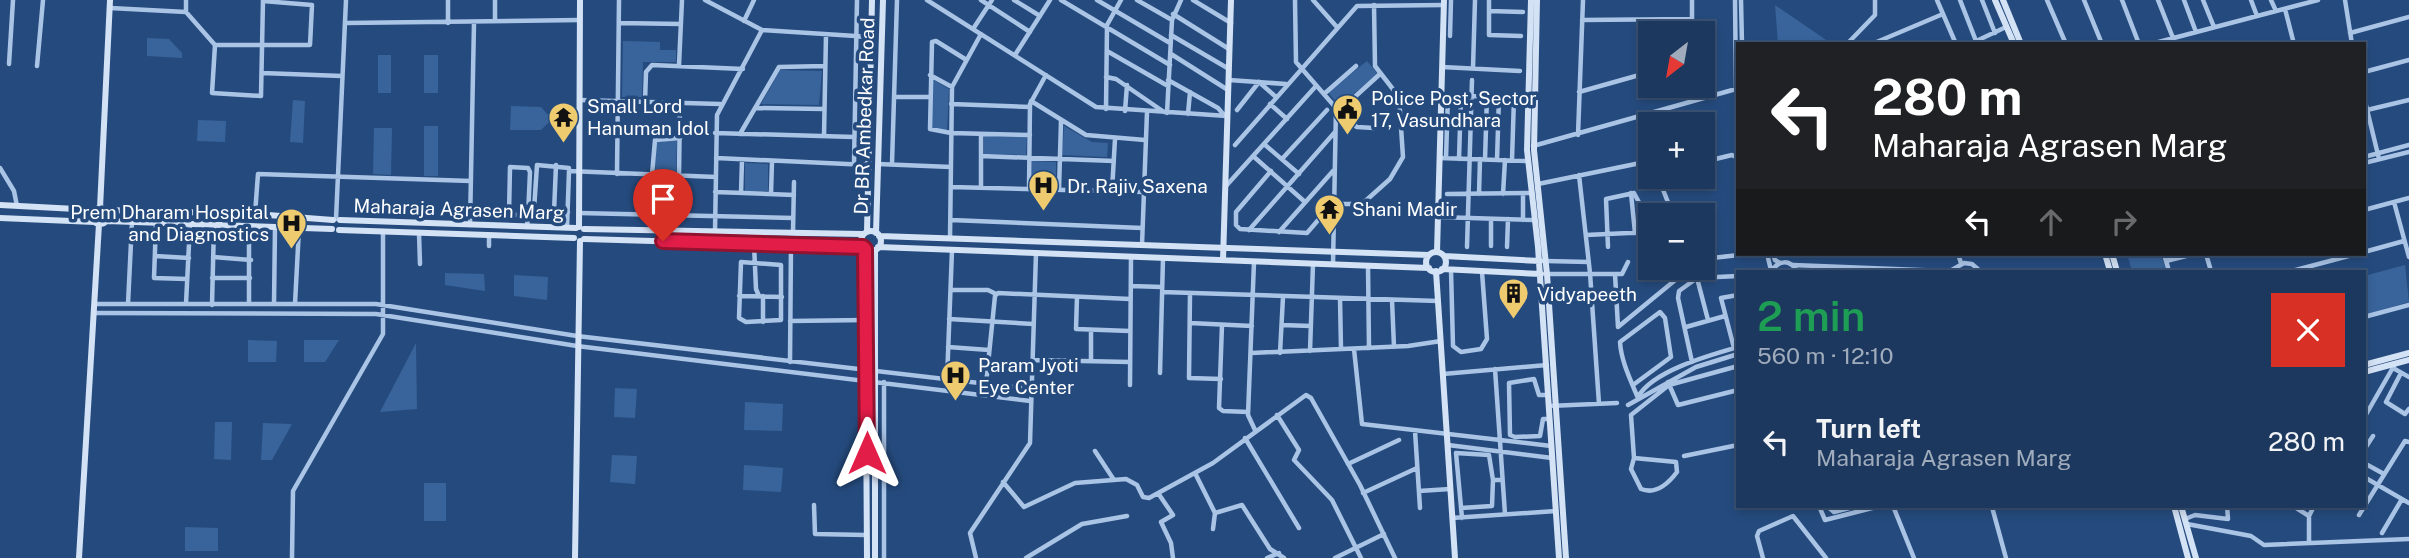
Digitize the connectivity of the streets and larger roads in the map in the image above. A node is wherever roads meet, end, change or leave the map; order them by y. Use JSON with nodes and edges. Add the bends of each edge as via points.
{"nodes":[{"id":1,"x":13,"y":0,"type":"edge"},
{"id":2,"x":43,"y":0,"type":"edge"},
{"id":3,"x":102,"y":0,"type":"edge"},
{"id":4,"x":186,"y":0,"type":"edge"},
{"id":5,"x":263,"y":0,"type":"edge"},
{"id":6,"x":346,"y":0,"type":"edge"},
{"id":7,"x":449,"y":0,"type":"edge"},
{"id":8,"x":495,"y":0,"type":"edge"},
{"id":9,"x":580,"y":0,"type":"edge"},
{"id":10,"x":619,"y":0,"type":"edge"},
{"id":11,"x":682,"y":0,"type":"edge"},
{"id":12,"x":705,"y":0,"type":"edge"},
{"id":13,"x":754,"y":0,"type":"edge"},
{"id":14,"x":857,"y":0,"type":"edge"},
{"id":15,"x":872,"y":0,"type":"edge"},
{"id":16,"x":883,"y":0,"type":"edge"},
{"id":17,"x":897,"y":0,"type":"edge"},
{"id":18,"x":927,"y":0,"type":"edge"},
{"id":19,"x":981,"y":0,"type":"edge"},
{"id":20,"x":1014,"y":0,"type":"edge"},
{"id":21,"x":1050,"y":0,"type":"edge"},
{"id":22,"x":1061,"y":0,"type":"edge"},
{"id":23,"x":1097,"y":0,"type":"edge"},
{"id":24,"x":1121,"y":0,"type":"edge"},
{"id":25,"x":1137,"y":0,"type":"edge"},
{"id":26,"x":1181,"y":0,"type":"edge"},
{"id":27,"x":1193,"y":0,"type":"edge"},
{"id":28,"x":1295,"y":0,"type":"edge"},
{"id":29,"x":1313,"y":0,"type":"edge"},
{"id":30,"x":1451,"y":0,"type":"edge"},
{"id":31,"x":1475,"y":0,"type":"edge"},
{"id":32,"x":1489,"y":0,"type":"edge"},
{"id":33,"x":1531,"y":0,"type":"edge"},
{"id":34,"x":1537,"y":0,"type":"edge"},
{"id":35,"x":1583,"y":0,"type":"edge"},
{"id":36,"x":1692,"y":0,"type":"edge"},
{"id":37,"x":1735,"y":0,"type":"edge"},
{"id":38,"x":1741,"y":0,"type":"edge"},
{"id":39,"x":1875,"y":0,"type":"edge"},
{"id":40,"x":1937,"y":0,"type":"edge"},
{"id":41,"x":1960,"y":0,"type":"edge"},
{"id":42,"x":1982,"y":0,"type":"edge"},
{"id":43,"x":1995,"y":0,"type":"edge"},
{"id":44,"x":2003,"y":0,"type":"edge"},
{"id":45,"x":2047,"y":0,"type":"edge"},
{"id":46,"x":2084,"y":0,"type":"edge"},
{"id":47,"x":2122,"y":0,"type":"edge"},
{"id":48,"x":2158,"y":0,"type":"edge"},
{"id":49,"x":2184,"y":0,"type":"edge"},
{"id":50,"x":2203,"y":0,"type":"edge"},
{"id":51,"x":2251,"y":0,"type":"edge"},
{"id":52,"x":2271,"y":0,"type":"edge"},
{"id":53,"x":2318,"y":0,"type":"edge"},
{"id":54,"x":2345,"y":0,"type":"edge"},
{"id":55,"x":1229,"y":1,"type":"edge"},
{"id":56,"x":934,"y":2,"type":"edge"},
{"id":57,"x":1444,"y":2,"type":"edge"},
{"id":58,"x":2298,"y":2,"type":"edge"},
{"id":59,"x":110,"y":3,"type":"edge"},
{"id":60,"x":990,"y":3,"type":"edge"},
{"id":61,"x":1374,"y":5,"type":"junction"},
{"id":62,"x":2285,"y":9,"type":"junction"},
{"id":63,"x":1114,"y":11,"type":"junction"},
{"id":64,"x":1488,"y":11,"type":"junction"},
{"id":65,"x":2276,"y":11,"type":"junction"},
{"id":66,"x":186,"y":12,"type":"junction"},
{"id":67,"x":1523,"y":12,"type":"dead end"},
{"id":68,"x":1943,"y":14,"type":"junction"},
{"id":69,"x":1040,"y":16,"type":"junction"},
{"id":70,"x":2257,"y":16,"type":"junction"},
{"id":71,"x":1172,"y":17,"type":"junction"},
{"id":72,"x":2409,"y":17,"type":"edge"},
{"id":73,"x":1692,"y":19,"type":"joint"},
{"id":74,"x":580,"y":20,"type":"junction"},
{"id":75,"x":1582,"y":20,"type":"junction"},
{"id":76,"x":495,"y":21,"type":"junction"},
{"id":77,"x":744,"y":21,"type":"junction"},
{"id":78,"x":345,"y":23,"type":"junction"},
{"id":79,"x":448,"y":23,"type":"junction"},
{"id":80,"x":474,"y":23,"type":"junction"},
{"id":81,"x":619,"y":23,"type":"junction"},
{"id":82,"x":681,"y":23,"type":"junction"},
{"id":83,"x":1231,"y":23,"type":"junction"},
{"id":84,"x":1336,"y":26,"type":"junction"},
{"id":85,"x":2007,"y":27,"type":"junction"},
{"id":86,"x":2214,"y":27,"type":"junction"},
{"id":87,"x":973,"y":29,"type":"junction"},
{"id":88,"x":1108,"y":29,"type":"junction"},
{"id":89,"x":762,"y":30,"type":"junction"},
{"id":90,"x":1030,"y":32,"type":"junction"},
{"id":91,"x":2196,"y":32,"type":"junction"},
{"id":92,"x":1995,"y":33,"type":"junction"},
{"id":93,"x":2350,"y":33,"type":"junction"},
{"id":94,"x":981,"y":34,"type":"junction"},
{"id":95,"x":826,"y":35,"type":"junction"},
{"id":96,"x":1171,"y":35,"type":"junction"},
{"id":97,"x":856,"y":36,"type":"junction"},
{"id":98,"x":1450,"y":36,"type":"dead end"},
{"id":99,"x":1521,"y":36,"type":"dead end"},
{"id":100,"x":871,"y":37,"type":"junction"},
{"id":101,"x":2173,"y":38,"type":"junction"},
{"id":102,"x":1976,"y":41,"type":"joint"},
{"id":103,"x":1741,"y":42,"type":"edge"},
{"id":104,"x":1849,"y":42,"type":"edge"},
{"id":105,"x":1877,"y":42,"type":"edge"},
{"id":106,"x":1955,"y":42,"type":"edge"},
{"id":107,"x":2013,"y":42,"type":"edge"},
{"id":108,"x":2020,"y":42,"type":"edge"},
{"id":109,"x":2065,"y":42,"type":"edge"},
{"id":110,"x":2101,"y":42,"type":"edge"},
{"id":111,"x":2138,"y":42,"type":"edge"},
{"id":112,"x":2158,"y":42,"type":"edge"},
{"id":113,"x":2293,"y":42,"type":"edge"},
{"id":114,"x":2352,"y":42,"type":"edge"},
{"id":115,"x":1170,"y":43,"type":"junction"},
{"id":116,"x":262,"y":44,"type":"junction"},
{"id":117,"x":215,"y":45,"type":"junction"},
{"id":118,"x":1230,"y":49,"type":"junction"},
{"id":119,"x":1107,"y":51,"type":"junction"},
{"id":120,"x":1170,"y":54,"type":"junction"},
{"id":121,"x":1016,"y":55,"type":"junction"},
{"id":122,"x":965,"y":58,"type":"junction"},
{"id":123,"x":2409,"y":60,"type":"edge"},
{"id":124,"x":9,"y":64,"type":"dead end"},
{"id":125,"x":679,"y":65,"type":"junction"},
{"id":126,"x":1170,"y":65,"type":"junction"},
{"id":127,"x":37,"y":66,"type":"dead end"},
{"id":128,"x":825,"y":66,"type":"junction"},
{"id":129,"x":1356,"y":66,"type":"dead end"},
{"id":130,"x":1442,"y":66,"type":"junction"},
{"id":131,"x":1299,"y":68,"type":"junction"},
{"id":132,"x":1472,"y":68,"type":"junction"},
{"id":133,"x":743,"y":69,"type":"junction"},
{"id":134,"x":1229,"y":69,"type":"junction"},
{"id":135,"x":1520,"y":71,"type":"dead end"},
{"id":136,"x":2366,"y":71,"type":"edge"},
{"id":137,"x":262,"y":73,"type":"junction"},
{"id":138,"x":1380,"y":74,"type":"junction"},
{"id":139,"x":930,"y":75,"type":"junction"},
{"id":140,"x":1046,"y":75,"type":"junction"},
{"id":141,"x":1638,"y":75,"type":"edge"},
{"id":142,"x":342,"y":76,"type":"junction"},
{"id":143,"x":1106,"y":77,"type":"junction"},
{"id":144,"x":1168,"y":80,"type":"junction"},
{"id":145,"x":1229,"y":80,"type":"junction"},
{"id":146,"x":1472,"y":80,"type":"dead end"},
{"id":147,"x":1259,"y":82,"type":"junction"},
{"id":148,"x":1286,"y":84,"type":"junction"},
{"id":149,"x":1127,"y":85,"type":"junction"},
{"id":150,"x":1316,"y":86,"type":"junction"},
{"id":151,"x":952,"y":87,"type":"junction"},
{"id":152,"x":1168,"y":87,"type":"junction"},
{"id":153,"x":1228,"y":90,"type":"junction"},
{"id":154,"x":1190,"y":92,"type":"junction"},
{"id":155,"x":1580,"y":92,"type":"junction"},
{"id":156,"x":1324,"y":93,"type":"junction"},
{"id":157,"x":1461,"y":95,"type":"junction"},
{"id":158,"x":1472,"y":96,"type":"junction"},
{"id":159,"x":1487,"y":96,"type":"junction"},
{"id":160,"x":894,"y":97,"type":"junction"},
{"id":161,"x":930,"y":97,"type":"junction"},
{"id":162,"x":1276,"y":97,"type":"junction"},
{"id":163,"x":1499,"y":97,"type":"junction"},
{"id":164,"x":1694,"y":98,"type":"edge"},
{"id":165,"x":579,"y":100,"type":"junction"},
{"id":166,"x":2409,"y":100,"type":"edge"},
{"id":167,"x":618,"y":101,"type":"junction"},
{"id":168,"x":1694,"y":101,"type":"junction"},
{"id":169,"x":645,"y":102,"type":"junction"},
{"id":170,"x":680,"y":103,"type":"junction"},
{"id":171,"x":720,"y":104,"type":"junction"},
{"id":172,"x":951,"y":104,"type":"junction"},
{"id":173,"x":1031,"y":104,"type":"junction"},
{"id":174,"x":1270,"y":104,"type":"junction"},
{"id":175,"x":2366,"y":106,"type":"edge"},
{"id":176,"x":755,"y":108,"type":"junction"},
{"id":177,"x":824,"y":109,"type":"junction"},
{"id":178,"x":1106,"y":109,"type":"junction"},
{"id":179,"x":1237,"y":110,"type":"dead end"},
{"id":180,"x":1327,"y":110,"type":"dead end"},
{"id":181,"x":2367,"y":110,"type":"junction"},
{"id":182,"x":1125,"y":111,"type":"junction"},
{"id":183,"x":1147,"y":112,"type":"junction"},
{"id":184,"x":1166,"y":113,"type":"junction"},
{"id":185,"x":1188,"y":114,"type":"junction"},
{"id":186,"x":1336,"y":114,"type":"junction"},
{"id":187,"x":1226,"y":116,"type":"junction"},
{"id":188,"x":1287,"y":119,"type":"junction"},
{"id":189,"x":1062,"y":121,"type":"junction"},
{"id":190,"x":1374,"y":128,"type":"dead end"},
{"id":191,"x":1335,"y":132,"type":"junction"},
{"id":192,"x":715,"y":133,"type":"junction"},
{"id":193,"x":951,"y":133,"type":"junction"},
{"id":194,"x":740,"y":134,"type":"junction"},
{"id":195,"x":981,"y":134,"type":"junction"},
{"id":196,"x":1030,"y":135,"type":"junction"},
{"id":197,"x":1578,"y":135,"type":"junction"},
{"id":198,"x":824,"y":136,"type":"junction"},
{"id":199,"x":854,"y":137,"type":"junction"},
{"id":200,"x":680,"y":138,"type":"junction"},
{"id":201,"x":1115,"y":139,"type":"junction"},
{"id":202,"x":1145,"y":140,"type":"junction"},
{"id":203,"x":1264,"y":144,"type":"junction"},
{"id":204,"x":1235,"y":145,"type":"dead end"},
{"id":205,"x":2409,"y":145,"type":"edge"},
{"id":206,"x":1530,"y":146,"type":"junction"},
{"id":207,"x":2409,"y":152,"type":"edge"},
{"id":208,"x":981,"y":156,"type":"junction"},
{"id":209,"x":1253,"y":156,"type":"junction"},
{"id":210,"x":2378,"y":156,"type":"junction"},
{"id":211,"x":1736,"y":157,"type":"edge"},
{"id":212,"x":2366,"y":157,"type":"edge"},
{"id":213,"x":716,"y":158,"type":"junction"},
{"id":214,"x":1029,"y":158,"type":"junction"},
{"id":215,"x":1061,"y":158,"type":"junction"},
{"id":216,"x":1443,"y":158,"type":"junction"},
{"id":217,"x":1282,"y":159,"type":"junction"},
{"id":218,"x":1459,"y":159,"type":"junction"},
{"id":219,"x":1469,"y":159,"type":"junction"},
{"id":220,"x":1483,"y":159,"type":"junction"},
{"id":221,"x":1715,"y":159,"type":"edge"},
{"id":222,"x":741,"y":160,"type":"junction"},
{"id":223,"x":1497,"y":160,"type":"junction"},
{"id":224,"x":1505,"y":160,"type":"junction"},
{"id":225,"x":1512,"y":160,"type":"junction"},
{"id":226,"x":772,"y":161,"type":"junction"},
{"id":227,"x":1114,"y":161,"type":"junction"},
{"id":228,"x":1528,"y":161,"type":"junction"},
{"id":229,"x":2366,"y":162,"type":"edge"},
{"id":230,"x":1638,"y":163,"type":"edge"},
{"id":231,"x":854,"y":164,"type":"junction"},
{"id":232,"x":878,"y":164,"type":"junction"},
{"id":233,"x":892,"y":164,"type":"junction"},
{"id":234,"x":556,"y":165,"type":"junction"},
{"id":235,"x":868,"y":165,"type":"junction"},
{"id":236,"x":951,"y":167,"type":"junction"},
{"id":237,"x":0,"y":168,"type":"edge"},
{"id":238,"x":569,"y":171,"type":"junction"},
{"id":239,"x":1333,"y":171,"type":"junction"},
{"id":240,"x":579,"y":172,"type":"junction"},
{"id":241,"x":1271,"y":172,"type":"junction"},
{"id":242,"x":617,"y":174,"type":"junction"},
{"id":243,"x":1298,"y":174,"type":"junction"},
{"id":244,"x":652,"y":175,"type":"junction"},
{"id":245,"x":1579,"y":175,"type":"junction"},
{"id":246,"x":338,"y":176,"type":"junction"},
{"id":247,"x":679,"y":176,"type":"junction"},
{"id":248,"x":716,"y":177,"type":"junction"},
{"id":249,"x":471,"y":181,"type":"junction"},
{"id":250,"x":794,"y":182,"type":"dead end"},
{"id":251,"x":1288,"y":186,"type":"junction"},
{"id":252,"x":951,"y":187,"type":"junction"},
{"id":253,"x":981,"y":187,"type":"junction"},
{"id":254,"x":1226,"y":187,"type":"junction"},
{"id":255,"x":1534,"y":188,"type":"junction"},
{"id":256,"x":1028,"y":189,"type":"junction"},
{"id":257,"x":1059,"y":190,"type":"junction"},
{"id":258,"x":1112,"y":191,"type":"junction"},
{"id":259,"x":715,"y":192,"type":"junction"},
{"id":260,"x":1143,"y":192,"type":"junction"},
{"id":261,"x":741,"y":193,"type":"junction"},
{"id":262,"x":1631,"y":193,"type":"junction"},
{"id":263,"x":771,"y":194,"type":"junction"},
{"id":264,"x":1447,"y":194,"type":"dead end"},
{"id":265,"x":1468,"y":194,"type":"junction"},
{"id":266,"x":1479,"y":194,"type":"junction"},
{"id":267,"x":1503,"y":194,"type":"junction"},
{"id":268,"x":1523,"y":194,"type":"junction"},
{"id":269,"x":794,"y":195,"type":"junction"},
{"id":270,"x":2409,"y":198,"type":"edge"},
{"id":271,"x":1305,"y":202,"type":"junction"},
{"id":272,"x":2394,"y":202,"type":"junction"},
{"id":273,"x":1641,"y":203,"type":"edge"},
{"id":274,"x":1332,"y":204,"type":"junction"},
{"id":275,"x":0,"y":205,"type":"edge"},
{"id":276,"x":17,"y":206,"type":"junction"},
{"id":277,"x":100,"y":209,"type":"junction"},
{"id":278,"x":2366,"y":209,"type":"edge"},
{"id":279,"x":554,"y":212,"type":"junction"},
{"id":280,"x":568,"y":212,"type":"junction"},
{"id":281,"x":579,"y":213,"type":"junction"},
{"id":282,"x":255,"y":214,"type":"junction"},
{"id":283,"x":528,"y":216,"type":"junction"},
{"id":284,"x":653,"y":216,"type":"junction"},
{"id":285,"x":1437,"y":216,"type":"junction"},
{"id":286,"x":0,"y":218,"type":"edge"},
{"id":287,"x":715,"y":218,"type":"junction"},
{"id":288,"x":793,"y":218,"type":"junction"},
{"id":289,"x":1468,"y":218,"type":"junction"},
{"id":290,"x":1491,"y":218,"type":"junction"},
{"id":291,"x":1508,"y":219,"type":"junction"},
{"id":292,"x":336,"y":220,"type":"junction"},
{"id":293,"x":951,"y":220,"type":"junction"},
{"id":294,"x":1522,"y":220,"type":"junction"},
{"id":295,"x":1535,"y":220,"type":"junction"},
{"id":296,"x":107,"y":221,"type":"junction"},
{"id":297,"x":131,"y":222,"type":"junction"},
{"id":298,"x":97,"y":223,"type":"junction"},
{"id":299,"x":156,"y":223,"type":"junction"},
{"id":300,"x":190,"y":224,"type":"junction"},
{"id":301,"x":214,"y":225,"type":"junction"},
{"id":302,"x":470,"y":225,"type":"junction"},
{"id":303,"x":249,"y":226,"type":"junction"},
{"id":304,"x":275,"y":227,"type":"junction"},
{"id":305,"x":527,"y":227,"type":"junction"},
{"id":306,"x":299,"y":228,"type":"junction"},
{"id":307,"x":567,"y":228,"type":"junction"},
{"id":308,"x":580,"y":228,"type":"junction"},
{"id":309,"x":1142,"y":228,"type":"junction"},
{"id":310,"x":336,"y":230,"type":"junction"},
{"id":311,"x":652,"y":230,"type":"junction"},
{"id":312,"x":1249,"y":231,"type":"junction"},
{"id":313,"x":383,"y":232,"type":"junction"},
{"id":314,"x":793,"y":232,"type":"junction"},
{"id":315,"x":1278,"y":232,"type":"junction"},
{"id":316,"x":419,"y":233,"type":"junction"},
{"id":317,"x":715,"y":233,"type":"junction"},
{"id":318,"x":865,"y":233,"type":"junction"},
{"id":319,"x":1635,"y":233,"type":"junction"},
{"id":320,"x":1638,"y":233,"type":"edge"},
{"id":321,"x":878,"y":234,"type":"junction"},
{"id":322,"x":1607,"y":234,"type":"junction"},
{"id":323,"x":489,"y":235,"type":"junction"},
{"id":324,"x":1586,"y":235,"type":"junction"},
{"id":325,"x":950,"y":238,"type":"junction"},
{"id":326,"x":579,"y":239,"type":"junction"},
{"id":327,"x":2404,"y":241,"type":"junction"},
{"id":328,"x":754,"y":243,"type":"junction"},
{"id":329,"x":791,"y":244,"type":"junction"},
{"id":330,"x":1142,"y":245,"type":"junction"},
{"id":331,"x":489,"y":246,"type":"dead end"},
{"id":332,"x":1491,"y":246,"type":"dead end"},
{"id":333,"x":1467,"y":247,"type":"dead end"},
{"id":334,"x":1507,"y":247,"type":"dead end"},
{"id":335,"x":1608,"y":247,"type":"dead end"},
{"id":336,"x":864,"y":248,"type":"junction"},
{"id":337,"x":877,"y":248,"type":"junction"},
{"id":338,"x":1224,"y":248,"type":"junction"},
{"id":339,"x":952,"y":250,"type":"junction"},
{"id":340,"x":2366,"y":250,"type":"edge"},
{"id":341,"x":1334,"y":251,"type":"junction"},
{"id":342,"x":1036,"y":253,"type":"junction"},
{"id":343,"x":1441,"y":254,"type":"junction"},
{"id":344,"x":1429,"y":255,"type":"junction"},
{"id":345,"x":1736,"y":255,"type":"edge"},
{"id":346,"x":1773,"y":256,"type":"edge"},
{"id":347,"x":1959,"y":256,"type":"edge"},
{"id":348,"x":2165,"y":256,"type":"edge"},
{"id":349,"x":2186,"y":256,"type":"edge"},
{"id":350,"x":2348,"y":256,"type":"edge"},
{"id":351,"x":155,"y":257,"type":"junction"},
{"id":352,"x":213,"y":257,"type":"junction"},
{"id":353,"x":1132,"y":257,"type":"junction"},
{"id":354,"x":2409,"y":257,"type":"edge"},
{"id":355,"x":189,"y":258,"type":"junction"},
{"id":356,"x":1163,"y":258,"type":"junction"},
{"id":357,"x":1715,"y":258,"type":"edge"},
{"id":358,"x":251,"y":260,"type":"junction"},
{"id":359,"x":1223,"y":260,"type":"junction"},
{"id":360,"x":1542,"y":261,"type":"junction"},
{"id":361,"x":2166,"y":261,"type":"junction"},
{"id":362,"x":1254,"y":262,"type":"junction"},
{"id":363,"x":1589,"y":262,"type":"junction"},
{"id":364,"x":1628,"y":262,"type":"dead end"},
{"id":365,"x":755,"y":263,"type":"junction"},
{"id":366,"x":1780,"y":263,"type":"junction"},
{"id":367,"x":420,"y":264,"type":"dead end"},
{"id":368,"x":1313,"y":264,"type":"junction"},
{"id":369,"x":1961,"y":264,"type":"junction"},
{"id":370,"x":1333,"y":265,"type":"junction"},
{"id":371,"x":1793,"y":265,"type":"junction"},
{"id":372,"x":1368,"y":266,"type":"junction"},
{"id":373,"x":1436,"y":270,"type":"junction"},
{"id":374,"x":1451,"y":270,"type":"junction"},
{"id":375,"x":1773,"y":270,"type":"edge"},
{"id":376,"x":1796,"y":270,"type":"edge"},
{"id":377,"x":1920,"y":270,"type":"edge"},
{"id":378,"x":1952,"y":270,"type":"edge"},
{"id":379,"x":1979,"y":270,"type":"edge"},
{"id":380,"x":2169,"y":270,"type":"edge"},
{"id":381,"x":2296,"y":270,"type":"edge"},
{"id":382,"x":1482,"y":272,"type":"junction"},
{"id":383,"x":1590,"y":273,"type":"junction"},
{"id":384,"x":1543,"y":274,"type":"junction"},
{"id":385,"x":1615,"y":274,"type":"junction"},
{"id":386,"x":1736,"y":276,"type":"edge"},
{"id":387,"x":1715,"y":277,"type":"edge"},
{"id":388,"x":212,"y":278,"type":"junction"},
{"id":389,"x":250,"y":278,"type":"junction"},
{"id":390,"x":187,"y":279,"type":"junction"},
{"id":391,"x":1675,"y":280,"type":"edge"},
{"id":392,"x":1695,"y":280,"type":"edge"},
{"id":393,"x":1698,"y":280,"type":"edge"},
{"id":394,"x":1130,"y":286,"type":"junction"},
{"id":395,"x":951,"y":290,"type":"junction"},
{"id":396,"x":1162,"y":290,"type":"junction"},
{"id":397,"x":1190,"y":293,"type":"junction"},
{"id":398,"x":996,"y":295,"type":"junction"},
{"id":399,"x":1034,"y":295,"type":"junction"},
{"id":400,"x":1736,"y":295,"type":"edge"},
{"id":401,"x":739,"y":296,"type":"junction"},
{"id":402,"x":761,"y":296,"type":"junction"},
{"id":403,"x":1253,"y":296,"type":"junction"},
{"id":404,"x":782,"y":297,"type":"junction"},
{"id":405,"x":1077,"y":297,"type":"junction"},
{"id":406,"x":1283,"y":297,"type":"junction"},
{"id":407,"x":1312,"y":298,"type":"junction"},
{"id":408,"x":1340,"y":298,"type":"junction"},
{"id":409,"x":1130,"y":299,"type":"junction"},
{"id":410,"x":1367,"y":299,"type":"junction"},
{"id":411,"x":1392,"y":300,"type":"junction"},
{"id":412,"x":1438,"y":301,"type":"junction"},
{"id":413,"x":94,"y":304,"type":"junction"},
{"id":414,"x":128,"y":304,"type":"junction"},
{"id":415,"x":186,"y":304,"type":"junction"},
{"id":416,"x":212,"y":304,"type":"junction"},
{"id":417,"x":249,"y":304,"type":"junction"},
{"id":418,"x":274,"y":304,"type":"junction"},
{"id":419,"x":295,"y":304,"type":"junction"},
{"id":420,"x":2409,"y":305,"type":"edge"},
{"id":421,"x":383,"y":306,"type":"junction"},
{"id":422,"x":93,"y":313,"type":"junction"},
{"id":423,"x":383,"y":316,"type":"junction"},
{"id":424,"x":1725,"y":316,"type":"junction"},
{"id":425,"x":2366,"y":316,"type":"edge"},
{"id":426,"x":949,"y":319,"type":"junction"},
{"id":427,"x":866,"y":320,"type":"junction"},
{"id":428,"x":1708,"y":320,"type":"junction"},
{"id":429,"x":763,"y":321,"type":"junction"},
{"id":430,"x":790,"y":321,"type":"junction"},
{"id":431,"x":486,"y":322,"type":"junction"},
{"id":432,"x":992,"y":322,"type":"junction"},
{"id":433,"x":1190,"y":323,"type":"junction"},
{"id":434,"x":1033,"y":324,"type":"junction"},
{"id":435,"x":1282,"y":324,"type":"junction"},
{"id":436,"x":1222,"y":325,"type":"junction"},
{"id":437,"x":1252,"y":326,"type":"junction"},
{"id":438,"x":1311,"y":326,"type":"junction"},
{"id":439,"x":1686,"y":327,"type":"junction"},
{"id":440,"x":1091,"y":330,"type":"junction"},
{"id":441,"x":484,"y":331,"type":"junction"},
{"id":442,"x":1130,"y":331,"type":"junction"},
{"id":443,"x":577,"y":336,"type":"junction"},
{"id":444,"x":1441,"y":341,"type":"junction"},
{"id":445,"x":577,"y":346,"type":"junction"},
{"id":446,"x":948,"y":347,"type":"junction"},
{"id":447,"x":1394,"y":347,"type":"junction"},
{"id":448,"x":1736,"y":347,"type":"edge"},
{"id":449,"x":1369,"y":348,"type":"junction"},
{"id":450,"x":1341,"y":349,"type":"junction"},
{"id":451,"x":1354,"y":349,"type":"junction"},
{"id":452,"x":989,"y":350,"type":"junction"},
{"id":453,"x":1310,"y":351,"type":"junction"},
{"id":454,"x":1251,"y":353,"type":"junction"},
{"id":455,"x":1280,"y":353,"type":"junction"},
{"id":456,"x":2409,"y":353,"type":"edge"},
{"id":457,"x":1736,"y":355,"type":"edge"},
{"id":458,"x":1032,"y":360,"type":"junction"},
{"id":459,"x":2409,"y":360,"type":"edge"},
{"id":460,"x":1091,"y":361,"type":"junction"},
{"id":461,"x":790,"y":362,"type":"junction"},
{"id":462,"x":797,"y":362,"type":"junction"},
{"id":463,"x":1130,"y":362,"type":"junction"},
{"id":464,"x":1692,"y":362,"type":"junction"},
{"id":465,"x":2394,"y":363,"type":"junction"},
{"id":466,"x":1549,"y":365,"type":"junction"},
{"id":467,"x":2366,"y":365,"type":"edge"},
{"id":468,"x":1736,"y":366,"type":"edge"},
{"id":469,"x":1495,"y":369,"type":"junction"},
{"id":470,"x":866,"y":371,"type":"junction"},
{"id":471,"x":2366,"y":371,"type":"edge"},
{"id":472,"x":797,"y":372,"type":"junction"},
{"id":473,"x":875,"y":372,"type":"junction"},
{"id":474,"x":1160,"y":373,"type":"dead end"},
{"id":475,"x":2401,"y":373,"type":"junction"},
{"id":476,"x":1443,"y":374,"type":"junction"},
{"id":477,"x":2409,"y":377,"type":"edge"},
{"id":478,"x":1221,"y":379,"type":"junction"},
{"id":479,"x":866,"y":380,"type":"junction"},
{"id":480,"x":947,"y":380,"type":"junction"},
{"id":481,"x":1667,"y":380,"type":"junction"},
{"id":482,"x":875,"y":381,"type":"junction"},
{"id":483,"x":884,"y":382,"type":"junction"},
{"id":484,"x":986,"y":384,"type":"junction"},
{"id":485,"x":1130,"y":385,"type":"dead end"},
{"id":486,"x":1633,"y":385,"type":"junction"},
{"id":487,"x":1030,"y":389,"type":"junction"},
{"id":488,"x":1736,"y":390,"type":"edge"},
{"id":489,"x":1548,"y":395,"type":"junction"},
{"id":490,"x":1638,"y":398,"type":"junction"},
{"id":491,"x":1030,"y":401,"type":"junction"},
{"id":492,"x":1617,"y":403,"type":"dead end"},
{"id":493,"x":1599,"y":404,"type":"junction"},
{"id":494,"x":1628,"y":405,"type":"dead end"},
{"id":495,"x":1552,"y":406,"type":"junction"},
{"id":496,"x":2409,"y":409,"type":"edge"},
{"id":497,"x":1248,"y":412,"type":"junction"},
{"id":498,"x":2366,"y":414,"type":"edge"},
{"id":499,"x":1277,"y":415,"type":"junction"},
{"id":500,"x":1550,"y":419,"type":"junction"},
{"id":501,"x":1255,"y":430,"type":"junction"},
{"id":502,"x":1415,"y":431,"type":"junction"},
{"id":503,"x":1447,"y":435,"type":"junction"},
{"id":504,"x":2373,"y":436,"type":"dead end"},
{"id":505,"x":1245,"y":438,"type":"junction"},
{"id":506,"x":1399,"y":440,"type":"dead end"},
{"id":507,"x":1499,"y":441,"type":"junction"},
{"id":508,"x":2409,"y":442,"type":"edge"},
{"id":509,"x":1448,"y":445,"type":"junction"},
{"id":510,"x":1736,"y":445,"type":"edge"},
{"id":511,"x":1551,"y":446,"type":"junction"},
{"id":512,"x":2366,"y":447,"type":"edge"},
{"id":513,"x":1096,"y":451,"type":"dead end"},
{"id":514,"x":1500,"y":451,"type":"junction"},
{"id":515,"x":1684,"y":456,"type":"dead end"},
{"id":516,"x":1552,"y":458,"type":"junction"},
{"id":517,"x":1634,"y":458,"type":"junction"},
{"id":518,"x":1348,"y":464,"type":"junction"},
{"id":519,"x":2366,"y":464,"type":"edge"},
{"id":520,"x":1417,"y":468,"type":"junction"},
{"id":521,"x":1195,"y":473,"type":"junction"},
{"id":522,"x":2384,"y":474,"type":"junction"},
{"id":523,"x":2366,"y":478,"type":"edge"},
{"id":524,"x":1114,"y":480,"type":"junction"},
{"id":525,"x":1493,"y":480,"type":"junction"},
{"id":526,"x":1502,"y":480,"type":"junction"},
{"id":527,"x":1003,"y":482,"type":"junction"},
{"id":528,"x":1557,"y":482,"type":"junction"},
{"id":529,"x":2378,"y":485,"type":"junction"},
{"id":530,"x":1450,"y":489,"type":"junction"},
{"id":531,"x":1419,"y":491,"type":"junction"},
{"id":532,"x":1363,"y":492,"type":"junction"},
{"id":533,"x":1158,"y":493,"type":"junction"},
{"id":534,"x":2402,"y":499,"type":"junction"},
{"id":535,"x":884,"y":502,"type":"junction"},
{"id":536,"x":871,"y":503,"type":"junction"},
{"id":537,"x":2409,"y":503,"type":"edge"},
{"id":538,"x":2366,"y":504,"type":"edge"},
{"id":539,"x":814,"y":505,"type":"dead end"},
{"id":540,"x":1461,"y":508,"type":"junction"},
{"id":541,"x":1820,"y":508,"type":"edge"},
{"id":542,"x":1828,"y":508,"type":"edge"},
{"id":543,"x":1849,"y":508,"type":"edge"},
{"id":544,"x":1872,"y":508,"type":"edge"},
{"id":545,"x":1894,"y":508,"type":"edge"},
{"id":546,"x":1992,"y":508,"type":"edge"},
{"id":547,"x":2175,"y":508,"type":"edge"},
{"id":548,"x":2182,"y":508,"type":"edge"},
{"id":549,"x":2228,"y":508,"type":"edge"},
{"id":550,"x":2295,"y":508,"type":"edge"},
{"id":551,"x":2313,"y":508,"type":"edge"},
{"id":552,"x":2363,"y":508,"type":"edge"},
{"id":553,"x":1420,"y":509,"type":"dead end"},
{"id":554,"x":1556,"y":511,"type":"junction"},
{"id":555,"x":1215,"y":513,"type":"junction"},
{"id":556,"x":1505,"y":514,"type":"junction"},
{"id":557,"x":2359,"y":515,"type":"dead end"},
{"id":558,"x":1128,"y":516,"type":"dead end"},
{"id":559,"x":2309,"y":516,"type":"junction"},
{"id":560,"x":1452,"y":518,"type":"junction"},
{"id":561,"x":1462,"y":518,"type":"junction"},
{"id":562,"x":2186,"y":522,"type":"junction"},
{"id":563,"x":1213,"y":528,"type":"dead end"},
{"id":564,"x":1299,"y":528,"type":"dead end"},
{"id":565,"x":2382,"y":533,"type":"dead end"},
{"id":566,"x":1384,"y":534,"type":"junction"},
{"id":567,"x":867,"y":535,"type":"junction"},
{"id":568,"x":2409,"y":539,"type":"edge"},
{"id":569,"x":2309,"y":543,"type":"junction"},
{"id":570,"x":1356,"y":546,"type":"junction"},
{"id":571,"x":1279,"y":553,"type":"junction"},
{"id":572,"x":79,"y":558,"type":"edge"},
{"id":573,"x":292,"y":558,"type":"edge"},
{"id":574,"x":575,"y":558,"type":"edge"},
{"id":575,"x":867,"y":558,"type":"edge"},
{"id":576,"x":875,"y":558,"type":"edge"},
{"id":577,"x":884,"y":558,"type":"edge"},
{"id":578,"x":976,"y":558,"type":"edge"},
{"id":579,"x":1026,"y":558,"type":"edge"},
{"id":580,"x":1173,"y":558,"type":"edge"},
{"id":581,"x":1267,"y":558,"type":"edge"},
{"id":582,"x":1284,"y":558,"type":"edge"},
{"id":583,"x":1335,"y":558,"type":"edge"},
{"id":584,"x":1361,"y":558,"type":"edge"},
{"id":585,"x":1395,"y":558,"type":"edge"},
{"id":586,"x":1455,"y":558,"type":"edge"},
{"id":587,"x":1559,"y":558,"type":"edge"},
{"id":588,"x":1566,"y":558,"type":"edge"},
{"id":589,"x":1763,"y":558,"type":"edge"},
{"id":590,"x":1826,"y":558,"type":"edge"},
{"id":591,"x":1914,"y":558,"type":"edge"},
{"id":592,"x":2006,"y":558,"type":"edge"},
{"id":593,"x":2188,"y":558,"type":"edge"},
{"id":594,"x":2196,"y":558,"type":"edge"}],
"edges":[{"from":1,"to":124,"type":"street"},
{"from":2,"to":127,"type":"street"},
{"from":3,"to":59,"type":"street"},
{"from":4,"to":66,"type":"street"},
{"from":5,"to":116,"type":"street"},
{"from":5,"to":116,"type":"street","via":[[311,4],[311,44]]},
{"from":6,"to":78,"type":"street"},
{"from":7,"to":79,"type":"street"},
{"from":8,"to":76,"type":"street"},
{"from":9,"to":74,"type":"street"},
{"from":10,"to":81,"type":"street"},
{"from":11,"to":82,"type":"street"},
{"from":12,"to":77,"type":"street"},
{"from":13,"to":77,"type":"street"},
{"from":14,"to":97,"type":"street"},
{"from":15,"to":100,"type":"street","name":"Dr BR Ambedkar Road"},
{"from":16,"to":232,"type":"street","name":"Dr BR Ambedkar Road"},
{"from":17,"to":160,"type":"street"},
{"from":18,"to":56,"type":"street"},
{"from":19,"to":60,"type":"street"},
{"from":20,"to":69,"type":"street"},
{"from":21,"to":69,"type":"street"},
{"from":22,"to":88,"type":"street"},
{"from":23,"to":63,"type":"street"},
{"from":24,"to":63,"type":"street"},
{"from":25,"to":71,"type":"street"},
{"from":26,"to":71,"type":"street"},
{"from":27,"to":83,"type":"street"},
{"from":28,"to":131,"type":"street","via":[[1294,57]]},
{"from":29,"to":84,"type":"street"},
{"from":30,"to":98,"type":"street"},
{"from":31,"to":132,"type":"street"},
{"from":32,"to":64,"type":"street"},
{"from":33,"to":206,"type":"street"},
{"from":34,"to":206,"type":"street"},
{"from":35,"to":75,"type":"street"},
{"from":36,"to":73,"type":"street"},
{"from":37,"to":168,"type":"street","via":[[1736,89]]},
{"from":38,"to":103,"type":"street"},
{"from":39,"to":104,"type":"street","via":[[1875,15]]},
{"from":40,"to":68,"type":"street"},
{"from":41,"to":102,"type":"street"},
{"from":42,"to":92,"type":"street"},
{"from":43,"to":85,"type":"street"},
{"from":44,"to":108,"type":"street"},
{"from":45,"to":109,"type":"street"},
{"from":46,"to":110,"type":"street"},
{"from":47,"to":111,"type":"street"},
{"from":48,"to":101,"type":"street"},
{"from":49,"to":91,"type":"street"},
{"from":50,"to":86,"type":"street"},
{"from":51,"to":70,"type":"street"},
{"from":52,"to":65,"type":"street"},
{"from":53,"to":58,"type":"street"},
{"from":54,"to":93,"type":"street"},
{"from":55,"to":83,"type":"street"},
{"from":56,"to":87,"type":"street"},
{"from":57,"to":61,"type":"street"},
{"from":57,"to":130,"type":"street"},
{"from":58,"to":62,"type":"street"},
{"from":59,"to":66,"type":"street"},
{"from":59,"to":277,"type":"street"},
{"from":60,"to":87,"type":"street"},
{"from":60,"to":90,"type":"street"},
{"from":61,"to":84,"type":"street","via":[[1356,6]]},
{"from":61,"to":138,"type":"street","via":[[1374,62]]},
{"from":62,"to":65,"type":"street"},
{"from":62,"to":113,"type":"street"},
{"from":63,"to":88,"type":"street"},
{"from":63,"to":115,"type":"street"},
{"from":64,"to":67,"type":"street"},
{"from":64,"to":99,"type":"street","via":[[1489,35]]},
{"from":65,"to":70,"type":"street"},
{"from":66,"to":117,"type":"street"},
{"from":68,"to":105,"type":"street"},
{"from":68,"to":106,"type":"street"},
{"from":69,"to":90,"type":"street"},
{"from":70,"to":86,"type":"street"},
{"from":71,"to":96,"type":"street"},
{"from":71,"to":118,"type":"street"},
{"from":72,"to":93,"type":"street"},
{"from":73,"to":75,"type":"street"},
{"from":74,"to":76,"type":"street"},
{"from":74,"to":165,"type":"street"},
{"from":75,"to":155,"type":"street"},
{"from":76,"to":80,"type":"street"},
{"from":77,"to":89,"type":"street"},
{"from":78,"to":79,"type":"street"},
{"from":78,"to":142,"type":"street"},
{"from":79,"to":80,"type":"street"},
{"from":80,"to":249,"type":"street"},
{"from":81,"to":82,"type":"street"},
{"from":81,"to":167,"type":"street"},
{"from":82,"to":125,"type":"street"},
{"from":83,"to":118,"type":"street"},
{"from":84,"to":131,"type":"street"},
{"from":85,"to":92,"type":"street"},
{"from":85,"to":107,"type":"street"},
{"from":86,"to":91,"type":"street"},
{"from":87,"to":94,"type":"street"},
{"from":88,"to":119,"type":"street"},
{"from":88,"to":126,"type":"street"},
{"from":89,"to":95,"type":"street"},
{"from":89,"to":133,"type":"street"},
{"from":90,"to":121,"type":"street"},
{"from":91,"to":101,"type":"street"},
{"from":92,"to":102,"type":"street"},
{"from":93,"to":114,"type":"street"},
{"from":94,"to":121,"type":"street"},
{"from":94,"to":122,"type":"street"},
{"from":95,"to":97,"type":"street"},
{"from":95,"to":128,"type":"street"},
{"from":96,"to":115,"type":"street"},
{"from":96,"to":134,"type":"street"},
{"from":97,"to":100,"type":"street"},
{"from":97,"to":199,"type":"street"},
{"from":100,"to":235,"type":"street","name":"Dr BR Ambedkar Road"},
{"from":101,"to":112,"type":"street"},
{"from":115,"to":120,"type":"street"},
{"from":116,"to":117,"type":"street"},
{"from":116,"to":137,"type":"street"},
{"from":117,"to":137,"type":"street","via":[[212,93],[261,96]]},
{"from":118,"to":134,"type":"street"},
{"from":119,"to":143,"type":"street"},
{"from":119,"to":152,"type":"street"},
{"from":120,"to":126,"type":"street"},
{"from":120,"to":153,"type":"street"},
{"from":121,"to":140,"type":"street"},
{"from":122,"to":139,"type":"street","via":[[933,41]]},
{"from":122,"to":151,"type":"street"},
{"from":123,"to":136,"type":"street"},
{"from":125,"to":133,"type":"street"},
{"from":125,"to":169,"type":"street","via":[[649,66]]},
{"from":126,"to":144,"type":"street"},
{"from":128,"to":176,"type":"street","via":[[779,67]]},
{"from":128,"to":177,"type":"street"},
{"from":129,"to":156,"type":"street"},
{"from":130,"to":132,"type":"street"},
{"from":130,"to":216,"type":"street"},
{"from":131,"to":148,"type":"street"},
{"from":131,"to":150,"type":"street"},
{"from":132,"to":135,"type":"street"},
{"from":133,"to":171,"type":"street"},
{"from":134,"to":145,"type":"street"},
{"from":137,"to":142,"type":"street"},
{"from":138,"to":186,"type":"street"},
{"from":138,"to":274,"type":"street","via":[[1400,102],[1401,162],[1390,179],[1362,204]]},
{"from":139,"to":151,"type":"street"},
{"from":139,"to":161,"type":"street"},
{"from":140,"to":173,"type":"street"},
{"from":140,"to":178,"type":"street"},
{"from":141,"to":155,"type":"street"},
{"from":142,"to":246,"type":"street"},
{"from":143,"to":149,"type":"street"},
{"from":143,"to":178,"type":"street"},
{"from":144,"to":152,"type":"street"},
{"from":144,"to":154,"type":"street"},
{"from":145,"to":147,"type":"street"},
{"from":145,"to":153,"type":"street"},
{"from":146,"to":158,"type":"street"},
{"from":147,"to":148,"type":"street"},
{"from":147,"to":162,"type":"street"},
{"from":147,"to":179,"type":"street"},
{"from":148,"to":162,"type":"street"},
{"from":149,"to":182,"type":"street"},
{"from":149,"to":184,"type":"street"},
{"from":150,"to":156,"type":"street"},
{"from":150,"to":188,"type":"street"},
{"from":151,"to":172,"type":"street"},
{"from":152,"to":184,"type":"street"},
{"from":153,"to":187,"type":"street"},
{"from":154,"to":185,"type":"street"},
{"from":154,"to":187,"type":"street"},
{"from":155,"to":197,"type":"street"},
{"from":156,"to":186,"type":"street"},
{"from":157,"to":158,"type":"street"},
{"from":157,"to":216,"type":"street","via":[[1446,95]]},
{"from":157,"to":218,"type":"street"},
{"from":158,"to":159,"type":"street"},
{"from":158,"to":219,"type":"street"},
{"from":159,"to":163,"type":"street"},
{"from":159,"to":220,"type":"street"},
{"from":160,"to":161,"type":"street"},
{"from":160,"to":233,"type":"street"},
{"from":161,"to":193,"type":"street","via":[[930,129]]},
{"from":162,"to":174,"type":"street"},
{"from":163,"to":223,"type":"street"},
{"from":163,"to":225,"type":"street","via":[[1517,98]]},
{"from":164,"to":168,"type":"street"},
{"from":165,"to":167,"type":"street"},
{"from":165,"to":240,"type":"street"},
{"from":166,"to":181,"type":"street"},
{"from":167,"to":169,"type":"street"},
{"from":167,"to":242,"type":"street"},
{"from":168,"to":197,"type":"street"},
{"from":169,"to":170,"type":"street"},
{"from":170,"to":171,"type":"street"},
{"from":170,"to":200,"type":"street"},
{"from":171,"to":192,"type":"street"},
{"from":172,"to":173,"type":"street"},
{"from":172,"to":193,"type":"street"},
{"from":173,"to":189,"type":"street"},
{"from":173,"to":196,"type":"street"},
{"from":174,"to":188,"type":"street"},
{"from":174,"to":204,"type":"street"},
{"from":175,"to":181,"type":"street"},
{"from":176,"to":177,"type":"street"},
{"from":176,"to":194,"type":"street"},
{"from":177,"to":198,"type":"street"},
{"from":178,"to":182,"type":"street"},
{"from":180,"to":217,"type":"street"},
{"from":181,"to":210,"type":"street"},
{"from":182,"to":183,"type":"street"},
{"from":183,"to":184,"type":"street"},
{"from":183,"to":202,"type":"street"},
{"from":184,"to":185,"type":"street"},
{"from":185,"to":187,"type":"street"},
{"from":186,"to":190,"type":"street","via":[[1357,127]]},
{"from":186,"to":191,"type":"street"},
{"from":187,"to":254,"type":"street"},
{"from":188,"to":203,"type":"street"},
{"from":189,"to":201,"type":"street","via":[[1086,135]]},
{"from":189,"to":215,"type":"street"},
{"from":191,"to":239,"type":"street"},
{"from":191,"to":243,"type":"street"},
{"from":192,"to":194,"type":"street"},
{"from":192,"to":213,"type":"street"},
{"from":193,"to":195,"type":"street"},
{"from":193,"to":236,"type":"street"},
{"from":194,"to":198,"type":"street"},
{"from":195,"to":196,"type":"street"},
{"from":195,"to":208,"type":"street"},
{"from":196,"to":214,"type":"street"},
{"from":197,"to":206,"type":"street"},
{"from":198,"to":199,"type":"street"},
{"from":199,"to":231,"type":"street"},
{"from":200,"to":244,"type":"street","via":[[655,140]]},
{"from":200,"to":247,"type":"street"},
{"from":201,"to":202,"type":"street"},
{"from":201,"to":227,"type":"street"},
{"from":202,"to":260,"type":"street"},
{"from":203,"to":209,"type":"street"},
{"from":203,"to":217,"type":"street"},
{"from":205,"to":210,"type":"street"},
{"from":206,"to":228,"type":"street"},
{"from":206,"to":255,"type":"street"},
{"from":207,"to":210,"type":"street"},
{"from":208,"to":214,"type":"street"},
{"from":208,"to":253,"type":"street"},
{"from":209,"to":241,"type":"street"},
{"from":209,"to":254,"type":"street"},
{"from":210,"to":212,"type":"street"},
{"from":210,"to":229,"type":"street"},
{"from":211,"to":221,"type":"street"},
{"from":213,"to":222,"type":"street"},
{"from":213,"to":248,"type":"street"},
{"from":214,"to":215,"type":"street"},
{"from":214,"to":256,"type":"street"},
{"from":215,"to":227,"type":"street"},
{"from":215,"to":257,"type":"street"},
{"from":216,"to":218,"type":"street"},
{"from":216,"to":285,"type":"street"},
{"from":217,"to":243,"type":"street"},
{"from":218,"to":219,"type":"street"},
{"from":219,"to":220,"type":"street"},
{"from":219,"to":265,"type":"street"},
{"from":220,"to":223,"type":"street"},
{"from":220,"to":266,"type":"street"},
{"from":222,"to":226,"type":"street"},
{"from":222,"to":261,"type":"street"},
{"from":223,"to":224,"type":"street"},
{"from":224,"to":225,"type":"street"},
{"from":224,"to":267,"type":"street"},
{"from":225,"to":228,"type":"street"},
{"from":226,"to":231,"type":"street"},
{"from":226,"to":263,"type":"street"},
{"from":227,"to":258,"type":"street"},
{"from":228,"to":255,"type":"street"},
{"from":230,"to":245,"type":"street"},
{"from":231,"to":235,"type":"street"},
{"from":232,"to":233,"type":"street"},
{"from":232,"to":321,"type":"street","name":"Dr BR Ambedkar Road"},
{"from":233,"to":236,"type":"street"},
{"from":234,"to":238,"type":"street","via":[[567,166]]},
{"from":234,"to":279,"type":"street"},
{"from":234,"to":279,"type":"street","via":[[535,168],[534,210]]},
{"from":235,"to":318,"type":"street","name":"Dr BR Ambedkar Road"},
{"from":236,"to":252,"type":"street"},
{"from":237,"to":276,"type":"street"},
{"from":238,"to":240,"type":"street"},
{"from":238,"to":280,"type":"street"},
{"from":239,"to":271,"type":"street"},
{"from":239,"to":274,"type":"street"},
{"from":240,"to":242,"type":"street"},
{"from":240,"to":281,"type":"street"},
{"from":241,"to":251,"type":"street"},
{"from":241,"to":312,"type":"street","via":[[1236,212],[1238,228]]},
{"from":242,"to":244,"type":"street"},
{"from":243,"to":251,"type":"street"},
{"from":244,"to":247,"type":"street"},
{"from":245,"to":255,"type":"street"},
{"from":245,"to":324,"type":"street"},
{"from":246,"to":249,"type":"street"},
{"from":246,"to":282,"type":"street","via":[[258,174]]},
{"from":246,"to":292,"type":"street"},
{"from":247,"to":248,"type":"street"},
{"from":248,"to":259,"type":"street"},
{"from":249,"to":302,"type":"street"},
{"from":250,"to":269,"type":"street"},
{"from":251,"to":271,"type":"street"},
{"from":251,"to":312,"type":"street"},
{"from":252,"to":253,"type":"street"},
{"from":252,"to":293,"type":"street"},
{"from":253,"to":256,"type":"street"},
{"from":254,"to":338,"type":"street"},
{"from":255,"to":268,"type":"street"},
{"from":255,"to":295,"type":"street"},
{"from":255,"to":360,"type":"street"},
{"from":256,"to":257,"type":"street"},
{"from":257,"to":258,"type":"street"},
{"from":258,"to":260,"type":"street"},
{"from":259,"to":261,"type":"street"},
{"from":259,"to":287,"type":"street"},
{"from":260,"to":309,"type":"street"},
{"from":261,"to":263,"type":"street"},
{"from":262,"to":273,"type":"street"},
{"from":262,"to":319,"type":"street"},
{"from":262,"to":322,"type":"street","via":[[1605,200]]},
{"from":263,"to":269,"type":"street"},
{"from":264,"to":265,"type":"street"},
{"from":265,"to":266,"type":"street"},
{"from":265,"to":289,"type":"street"},
{"from":266,"to":267,"type":"street"},
{"from":267,"to":268,"type":"street"},
{"from":268,"to":294,"type":"street"},
{"from":269,"to":288,"type":"street"},
{"from":270,"to":272,"type":"street"},
{"from":271,"to":315,"type":"street"},
{"from":272,"to":278,"type":"street"},
{"from":272,"to":327,"type":"street"},
{"from":274,"to":315,"type":"street","via":[[1307,233]]},
{"from":274,"to":341,"type":"street"},
{"from":275,"to":276,"type":"street","name":"Maharaja Agrasen Marg"},
{"from":276,"to":277,"type":"street","name":"Maharaja Agrasen Marg"},
{"from":277,"to":282,"type":"street","name":"Maharaja Agrasen Marg"},
{"from":277,"to":296,"type":"street"},
{"from":277,"to":298,"type":"street"},
{"from":279,"to":280,"type":"street"},
{"from":280,"to":307,"type":"street"},
{"from":281,"to":284,"type":"street"},
{"from":281,"to":308,"type":"street"},
{"from":282,"to":292,"type":"street","name":"Maharaja Agrasen Marg"},
{"from":283,"to":283,"type":"street","via":[[530,172],[510,167],[509,214]]},
{"from":283,"to":305,"type":"street"},
{"from":284,"to":287,"type":"street"},
{"from":284,"to":311,"type":"street"},
{"from":285,"to":289,"type":"street"},
{"from":285,"to":343,"type":"street"},
{"from":286,"to":298,"type":"street"},
{"from":287,"to":288,"type":"street"},
{"from":287,"to":317,"type":"street"},
{"from":288,"to":314,"type":"street"},
{"from":289,"to":290,"type":"street"},
{"from":289,"to":333,"type":"street"},
{"from":290,"to":291,"type":"street"},
{"from":290,"to":332,"type":"street"},
{"from":291,"to":294,"type":"street"},
{"from":291,"to":334,"type":"street"},
{"from":292,"to":302,"type":"street","name":"Maharaja Agrasen Marg"},
{"from":292,"to":310,"type":"street","name":"Maharaja Agrasen Marg"},
{"from":293,"to":309,"type":"street"},
{"from":293,"to":325,"type":"street"},
{"from":294,"to":295,"type":"street"},
{"from":295,"to":360,"type":"street"},
{"from":296,"to":297,"type":"street","name":"Maharaja Agrasen Marg"},
{"from":296,"to":298,"type":"street"},
{"from":297,"to":299,"type":"street","name":"Maharaja Agrasen Marg"},
{"from":297,"to":414,"type":"street"},
{"from":298,"to":413,"type":"street"},
{"from":299,"to":300,"type":"street","name":"Maharaja Agrasen Marg"},
{"from":299,"to":351,"type":"street"},
{"from":300,"to":301,"type":"street","name":"Maharaja Agrasen Marg"},
{"from":300,"to":355,"type":"street"},
{"from":301,"to":303,"type":"street","name":"Maharaja Agrasen Marg"},
{"from":301,"to":352,"type":"street"},
{"from":302,"to":305,"type":"street","name":"Maharaja Agrasen Marg"},
{"from":303,"to":304,"type":"street","name":"Maharaja Agrasen Marg"},
{"from":303,"to":358,"type":"street"},
{"from":304,"to":306,"type":"street","name":"Maharaja Agrasen Marg"},
{"from":304,"to":418,"type":"street"},
{"from":305,"to":307,"type":"street","name":"Maharaja Agrasen Marg"},
{"from":306,"to":310,"type":"street","name":"Maharaja Agrasen Marg"},
{"from":306,"to":419,"type":"street"},
{"from":307,"to":308,"type":"street","name":"Maharaja Agrasen Marg"},
{"from":308,"to":311,"type":"street","name":"Maharaja Agrasen Marg"},
{"from":308,"to":326,"type":"street","name":"Maharaja Agrasen Marg"},
{"from":308,"to":326,"type":"street","name":"Maharaja Agrasen Marg"},
{"from":309,"to":330,"type":"street"},
{"from":310,"to":313,"type":"street","name":"Maharaja Agrasen Marg"},
{"from":311,"to":317,"type":"street","name":"Maharaja Agrasen Marg"},
{"from":312,"to":315,"type":"street"},
{"from":313,"to":316,"type":"street","name":"Maharaja Agrasen Marg"},
{"from":313,"to":421,"type":"street"},
{"from":314,"to":317,"type":"street","name":"Maharaja Agrasen Marg"},
{"from":314,"to":318,"type":"street","name":"Maharaja Agrasen Marg"},
{"from":316,"to":323,"type":"street","name":"Maharaja Agrasen Marg"},
{"from":316,"to":367,"type":"street"},
{"from":318,"to":321,"type":"street","name":"Maharaja Agrasen Marg"},
{"from":318,"to":336,"type":"street","name":"Dr BR Ambedkar Road"},
{"from":319,"to":320,"type":"street"},
{"from":319,"to":322,"type":"street"},
{"from":321,"to":325,"type":"street","name":"Maharaja Agrasen Marg"},
{"from":321,"to":337,"type":"street","name":"Dr BR Ambedkar Road"},
{"from":322,"to":324,"type":"street"},
{"from":322,"to":335,"type":"street"},
{"from":323,"to":326,"type":"street","name":"Maharaja Agrasen Marg"},
{"from":323,"to":331,"type":"street"},
{"from":324,"to":363,"type":"street"},
{"from":325,"to":330,"type":"street","name":"Maharaja Agrasen Marg"},
{"from":326,"to":328,"type":"street","name":"Maharaja Agrasen Marg"},
{"from":326,"to":443,"type":"street"},
{"from":327,"to":340,"type":"street"},
{"from":327,"to":354,"type":"street"},
{"from":328,"to":329,"type":"street","name":"Maharaja Agrasen Marg"},
{"from":328,"to":365,"type":"street"},
{"from":329,"to":336,"type":"street","name":"Maharaja Agrasen Marg"},
{"from":329,"to":430,"type":"street"},
{"from":330,"to":338,"type":"street","name":"Maharaja Agrasen Marg"},
{"from":336,"to":337,"type":"street","name":"Maharaja Agrasen Marg"},
{"from":336,"to":427,"type":"street"},
{"from":337,"to":339,"type":"street","name":"Maharaja Agrasen Marg"},
{"from":337,"to":473,"type":"street"},
{"from":338,"to":341,"type":"street","name":"Maharaja Agrasen Marg"},
{"from":338,"to":359,"type":"street"},
{"from":339,"to":342,"type":"street","name":"Maharaja Agrasen Marg"},
{"from":339,"to":395,"type":"street"},
{"from":341,"to":344,"type":"street","name":"Maharaja Agrasen Marg"},
{"from":341,"to":370,"type":"street"},
{"from":342,"to":353,"type":"street","name":"Maharaja Agrasen Marg"},
{"from":342,"to":399,"type":"street"},
{"from":343,"to":344,"type":"street"},
{"from":343,"to":360,"type":"street"},
{"from":343,"to":373,"type":"street","via":[[1446,262]]},
{"from":344,"to":373,"type":"street","via":[[1426,263]]},
{"from":345,"to":357,"type":"street"},
{"from":346,"to":366,"type":"street"},
{"from":347,"to":369,"type":"street"},
{"from":348,"to":361,"type":"street"},
{"from":349,"to":361,"type":"street"},
{"from":350,"to":381,"type":"street"},
{"from":351,"to":355,"type":"street"},
{"from":351,"to":390,"type":"street","via":[[154,279]]},
{"from":352,"to":358,"type":"street"},
{"from":352,"to":388,"type":"street"},
{"from":353,"to":356,"type":"street","name":"Maharaja Agrasen Marg"},
{"from":353,"to":394,"type":"street"},
{"from":355,"to":390,"type":"street"},
{"from":356,"to":359,"type":"street","name":"Maharaja Agrasen Marg"},
{"from":356,"to":396,"type":"street"},
{"from":358,"to":389,"type":"street"},
{"from":359,"to":362,"type":"street","name":"Maharaja Agrasen Marg"},
{"from":360,"to":363,"type":"street"},
{"from":360,"to":384,"type":"street"},
{"from":361,"to":380,"type":"street"},
{"from":362,"to":368,"type":"street","name":"Maharaja Agrasen Marg"},
{"from":362,"to":403,"type":"street"},
{"from":363,"to":383,"type":"street"},
{"from":364,"to":385,"type":"street","via":[[1623,274]]},
{"from":365,"to":401,"type":"street","via":[[740,264]]},
{"from":365,"to":402,"type":"street","via":[[756,289]]},
{"from":365,"to":404,"type":"street","via":[[781,265]]},
{"from":366,"to":371,"type":"street"},
{"from":366,"to":375,"type":"street"},
{"from":368,"to":370,"type":"street","name":"Maharaja Agrasen Marg"},
{"from":368,"to":407,"type":"street"},
{"from":369,"to":378,"type":"street"},
{"from":369,"to":379,"type":"street","via":[[1972,264]]},
{"from":370,"to":372,"type":"street","name":"Maharaja Agrasen Marg"},
{"from":371,"to":376,"type":"street"},
{"from":371,"to":377,"type":"street"},
{"from":372,"to":373,"type":"street","name":"Maharaja Agrasen Marg"},
{"from":372,"to":410,"type":"street"},
{"from":373,"to":374,"type":"street","name":"Maharaja Agrasen Marg"},
{"from":373,"to":412,"type":"street"},
{"from":374,"to":382,"type":"street","name":"Maharaja Agrasen Marg"},
{"from":374,"to":382,"type":"street","via":[[1453,346],[1461,352],[1481,349],[1488,339]]},
{"from":382,"to":384,"type":"street","name":"Maharaja Agrasen Marg"},
{"from":383,"to":384,"type":"street"},
{"from":383,"to":385,"type":"street"},
{"from":383,"to":493,"type":"street"},
{"from":384,"to":466,"type":"street"},
{"from":385,"to":391,"type":"street","via":[[1618,327]]},
{"from":386,"to":387,"type":"street"},
{"from":388,"to":389,"type":"street"},
{"from":388,"to":416,"type":"street"},
{"from":389,"to":417,"type":"street"},
{"from":390,"to":415,"type":"street"},
{"from":392,"to":439,"type":"street","via":[[1678,294]]},
{"from":393,"to":428,"type":"street"},
{"from":394,"to":396,"type":"street"},
{"from":394,"to":409,"type":"street"},
{"from":395,"to":398,"type":"street","via":[[988,290]]},
{"from":395,"to":426,"type":"street"},
{"from":396,"to":397,"type":"street"},
{"from":396,"to":474,"type":"street"},
{"from":397,"to":403,"type":"street"},
{"from":397,"to":433,"type":"street"},
{"from":398,"to":399,"type":"street"},
{"from":398,"to":432,"type":"street"},
{"from":399,"to":405,"type":"street"},
{"from":399,"to":434,"type":"street"},
{"from":400,"to":424,"type":"street","via":[[1722,296]]},
{"from":401,"to":402,"type":"street"},
{"from":401,"to":429,"type":"street","via":[[740,320]]},
{"from":402,"to":404,"type":"street"},
{"from":402,"to":429,"type":"street"},
{"from":403,"to":406,"type":"street"},
{"from":403,"to":437,"type":"street"},
{"from":404,"to":429,"type":"street","via":[[781,320]]},
{"from":405,"to":409,"type":"street"},
{"from":405,"to":440,"type":"street","via":[[1075,327]]},
{"from":406,"to":407,"type":"street"},
{"from":406,"to":435,"type":"street"},
{"from":407,"to":408,"type":"street"},
{"from":407,"to":438,"type":"street"},
{"from":408,"to":410,"type":"street"},
{"from":408,"to":450,"type":"street"},
{"from":409,"to":442,"type":"street"},
{"from":410,"to":411,"type":"street"},
{"from":410,"to":449,"type":"street"},
{"from":411,"to":412,"type":"street"},
{"from":411,"to":447,"type":"street"},
{"from":412,"to":444,"type":"street"},
{"from":413,"to":414,"type":"street"},
{"from":413,"to":422,"type":"street"},
{"from":414,"to":415,"type":"street"},
{"from":415,"to":416,"type":"street"},
{"from":416,"to":417,"type":"street"},
{"from":417,"to":418,"type":"street"},
{"from":418,"to":419,"type":"street"},
{"from":419,"to":421,"type":"street"},
{"from":420,"to":425,"type":"street"},
{"from":421,"to":423,"type":"street"},
{"from":421,"to":431,"type":"street"},
{"from":422,"to":423,"type":"street"},
{"from":422,"to":572,"type":"street"},
{"from":423,"to":441,"type":"street"},
{"from":423,"to":573,"type":"street","via":[[380,340],[293,491]]},
{"from":424,"to":428,"type":"street"},
{"from":424,"to":448,"type":"street"},
{"from":426,"to":432,"type":"street"},
{"from":426,"to":446,"type":"street"},
{"from":427,"to":430,"type":"street"},
{"from":427,"to":470,"type":"street"},
{"from":428,"to":439,"type":"street"},
{"from":430,"to":461,"type":"street"},
{"from":431,"to":441,"type":"street"},
{"from":431,"to":443,"type":"street"},
{"from":432,"to":434,"type":"street"},
{"from":432,"to":452,"type":"street"},
{"from":433,"to":436,"type":"street"},
{"from":433,"to":478,"type":"street","via":[[1189,378]]},
{"from":434,"to":458,"type":"street"},
{"from":435,"to":438,"type":"street"},
{"from":435,"to":455,"type":"street"},
{"from":436,"to":437,"type":"street"},
{"from":436,"to":478,"type":"street"},
{"from":437,"to":454,"type":"street"},
{"from":438,"to":453,"type":"street"},
{"from":439,"to":464,"type":"street"},
{"from":440,"to":442,"type":"street"},
{"from":440,"to":460,"type":"street"},
{"from":441,"to":445,"type":"street"},
{"from":442,"to":463,"type":"street"},
{"from":443,"to":445,"type":"street"},
{"from":443,"to":461,"type":"street"},
{"from":444,"to":447,"type":"street"},
{"from":444,"to":476,"type":"street"},
{"from":445,"to":472,"type":"street"},
{"from":445,"to":574,"type":"street"},
{"from":446,"to":452,"type":"street"},
{"from":446,"to":480,"type":"street"},
{"from":447,"to":449,"type":"street"},
{"from":448,"to":464,"type":"street"},
{"from":449,"to":451,"type":"street"},
{"from":450,"to":451,"type":"street"},
{"from":450,"to":453,"type":"street"},
{"from":451,"to":502,"type":"street","via":[[1361,423]]},
{"from":452,"to":484,"type":"street"},
{"from":453,"to":455,"type":"street"},
{"from":454,"to":455,"type":"street"},
{"from":454,"to":497,"type":"street"},
{"from":456,"to":465,"type":"street"},
{"from":457,"to":481,"type":"street"},
{"from":458,"to":460,"type":"street"},
{"from":458,"to":487,"type":"street"},
{"from":459,"to":465,"type":"street"},
{"from":460,"to":463,"type":"street"},
{"from":461,"to":462,"type":"street"},
{"from":462,"to":470,"type":"street"},
{"from":462,"to":472,"type":"street"},
{"from":463,"to":485,"type":"street"},
{"from":464,"to":481,"type":"street"},
{"from":465,"to":467,"type":"street"},
{"from":465,"to":471,"type":"street"},
{"from":465,"to":475,"type":"street"},
{"from":465,"to":498,"type":"street"},
{"from":466,"to":469,"type":"street"},
{"from":466,"to":489,"type":"street"},
{"from":466,"to":495,"type":"street"},
{"from":468,"to":481,"type":"street"},
{"from":469,"to":476,"type":"street"},
{"from":469,"to":507,"type":"street"},
{"from":470,"to":473,"type":"street"},
{"from":470,"to":479,"type":"street"},
{"from":472,"to":479,"type":"street"},
{"from":473,"to":480,"type":"street"},
{"from":473,"to":482,"type":"street"},
{"from":475,"to":477,"type":"street"},
{"from":475,"to":496,"type":"street","via":[[2386,402],[2405,414]]},
{"from":476,"to":503,"type":"street"},
{"from":478,"to":497,"type":"street","via":[[1220,409]]},
{"from":479,"to":482,"type":"street"},
{"from":479,"to":536,"type":"street"},
{"from":480,"to":484,"type":"street"},
{"from":481,"to":488,"type":"street","via":[[1678,405]]},
{"from":481,"to":490,"type":"street"},
{"from":481,"to":517,"type":"street","via":[[1630,418]]},
{"from":482,"to":483,"type":"street"},
{"from":482,"to":536,"type":"street"},
{"from":483,"to":491,"type":"street"},
{"from":483,"to":535,"type":"street"},
{"from":484,"to":487,"type":"street"},
{"from":486,"to":486,"type":"street","via":[[1671,357],[1660,312],[1620,342]]},
{"from":486,"to":490,"type":"street"},
{"from":487,"to":491,"type":"street"},
{"from":489,"to":495,"type":"street"},
{"from":489,"to":500,"type":"street","via":[[1539,395],[1534,379],[1509,383],[1510,435],[1540,436],[1543,419]]},
{"from":490,"to":494,"type":"street"},
{"from":491,"to":527,"type":"street","via":[[1030,443]]},
{"from":492,"to":493,"type":"street"},
{"from":493,"to":495,"type":"street"},
{"from":495,"to":500,"type":"street"},
{"from":495,"to":528,"type":"street"},
{"from":497,"to":501,"type":"street"},
{"from":499,"to":501,"type":"street"},
{"from":499,"to":518,"type":"street","via":[[1309,396]]},
{"from":499,"to":570,"type":"street","via":[[1298,450],[1294,460],[1332,500]]},
{"from":500,"to":511,"type":"street"},
{"from":501,"to":505,"type":"street"},
{"from":502,"to":503,"type":"street"},
{"from":502,"to":520,"type":"street"},
{"from":503,"to":507,"type":"street"},
{"from":503,"to":509,"type":"street"},
{"from":504,"to":512,"type":"street"},
{"from":505,"to":521,"type":"street"},
{"from":505,"to":564,"type":"street"},
{"from":506,"to":518,"type":"street"},
{"from":507,"to":511,"type":"street"},
{"from":507,"to":514,"type":"street"},
{"from":508,"to":522,"type":"street"},
{"from":509,"to":514,"type":"street"},
{"from":509,"to":530,"type":"street"},
{"from":510,"to":515,"type":"street"},
{"from":511,"to":516,"type":"street"},
{"from":513,"to":524,"type":"street"},
{"from":514,"to":516,"type":"street"},
{"from":514,"to":526,"type":"street"},
{"from":516,"to":528,"type":"street"},
{"from":517,"to":517,"type":"street","via":[[1674,460],[1677,472],[1662,487],[1645,491],[1633,475]]},
{"from":518,"to":532,"type":"street"},
{"from":519,"to":522,"type":"street"},
{"from":520,"to":531,"type":"street"},
{"from":520,"to":532,"type":"street"},
{"from":521,"to":533,"type":"street"},
{"from":521,"to":555,"type":"street"},
{"from":522,"to":529,"type":"street"},
{"from":523,"to":529,"type":"street"},
{"from":524,"to":527,"type":"street","via":[[1069,484],[1028,507],[1021,505]]},
{"from":524,"to":533,"type":"street","via":[[1130,480],[1145,499]]},
{"from":525,"to":526,"type":"street"},
{"from":525,"to":540,"type":"street","via":[[1492,506]]},
{"from":525,"to":540,"type":"street","via":[[1489,455],[1458,452]]},
{"from":526,"to":556,"type":"street"},
{"from":527,"to":578,"type":"street","via":[[970,533]]},
{"from":528,"to":554,"type":"street"},
{"from":528,"to":588,"type":"street"},
{"from":529,"to":534,"type":"street"},
{"from":529,"to":538,"type":"street"},
{"from":530,"to":531,"type":"street"},
{"from":530,"to":560,"type":"street"},
{"from":531,"to":553,"type":"street"},
{"from":532,"to":566,"type":"street"},
{"from":533,"to":580,"type":"street","via":[[1173,515],[1161,522]]},
{"from":534,"to":537,"type":"street"},
{"from":534,"to":565,"type":"street"},
{"from":535,"to":536,"type":"street"},
{"from":535,"to":577,"type":"street"},
{"from":536,"to":567,"type":"street"},
{"from":536,"to":576,"type":"street"},
{"from":539,"to":567,"type":"street","via":[[815,534]]},
{"from":540,"to":561,"type":"street"},
{"from":541,"to":544,"type":"street","via":[[1825,520]]},
{"from":542,"to":543,"type":"street","via":[[1832,512]]},
{"from":545,"to":591,"type":"street"},
{"from":546,"to":592,"type":"street"},
{"from":547,"to":593,"type":"street"},
{"from":548,"to":562,"type":"street"},
{"from":549,"to":562,"type":"street","via":[[2230,516],[2226,519],[2198,515]]},
{"from":550,"to":559,"type":"street"},
{"from":551,"to":559,"type":"street"},
{"from":552,"to":557,"type":"street"},
{"from":554,"to":556,"type":"street"},
{"from":554,"to":587,"type":"street"},
{"from":555,"to":563,"type":"street"},
{"from":555,"to":571,"type":"street","via":[[1242,505],[1270,549]]},
{"from":556,"to":561,"type":"street"},
{"from":558,"to":579,"type":"street","via":[[1083,524]]},
{"from":559,"to":569,"type":"street"},
{"from":560,"to":561,"type":"street"},
{"from":560,"to":586,"type":"street"},
{"from":562,"to":569,"type":"street","via":[[2251,536],[2263,545]]},
{"from":562,"to":594,"type":"street"},
{"from":566,"to":570,"type":"street"},
{"from":566,"to":585,"type":"street"},
{"from":567,"to":575,"type":"street"},
{"from":568,"to":569,"type":"street"},
{"from":570,"to":583,"type":"street"},
{"from":570,"to":584,"type":"street"},
{"from":571,"to":581,"type":"street"},
{"from":571,"to":582,"type":"street"},
{"from":589,"to":590,"type":"street","via":[[1759,531],[1793,516]]}]}
